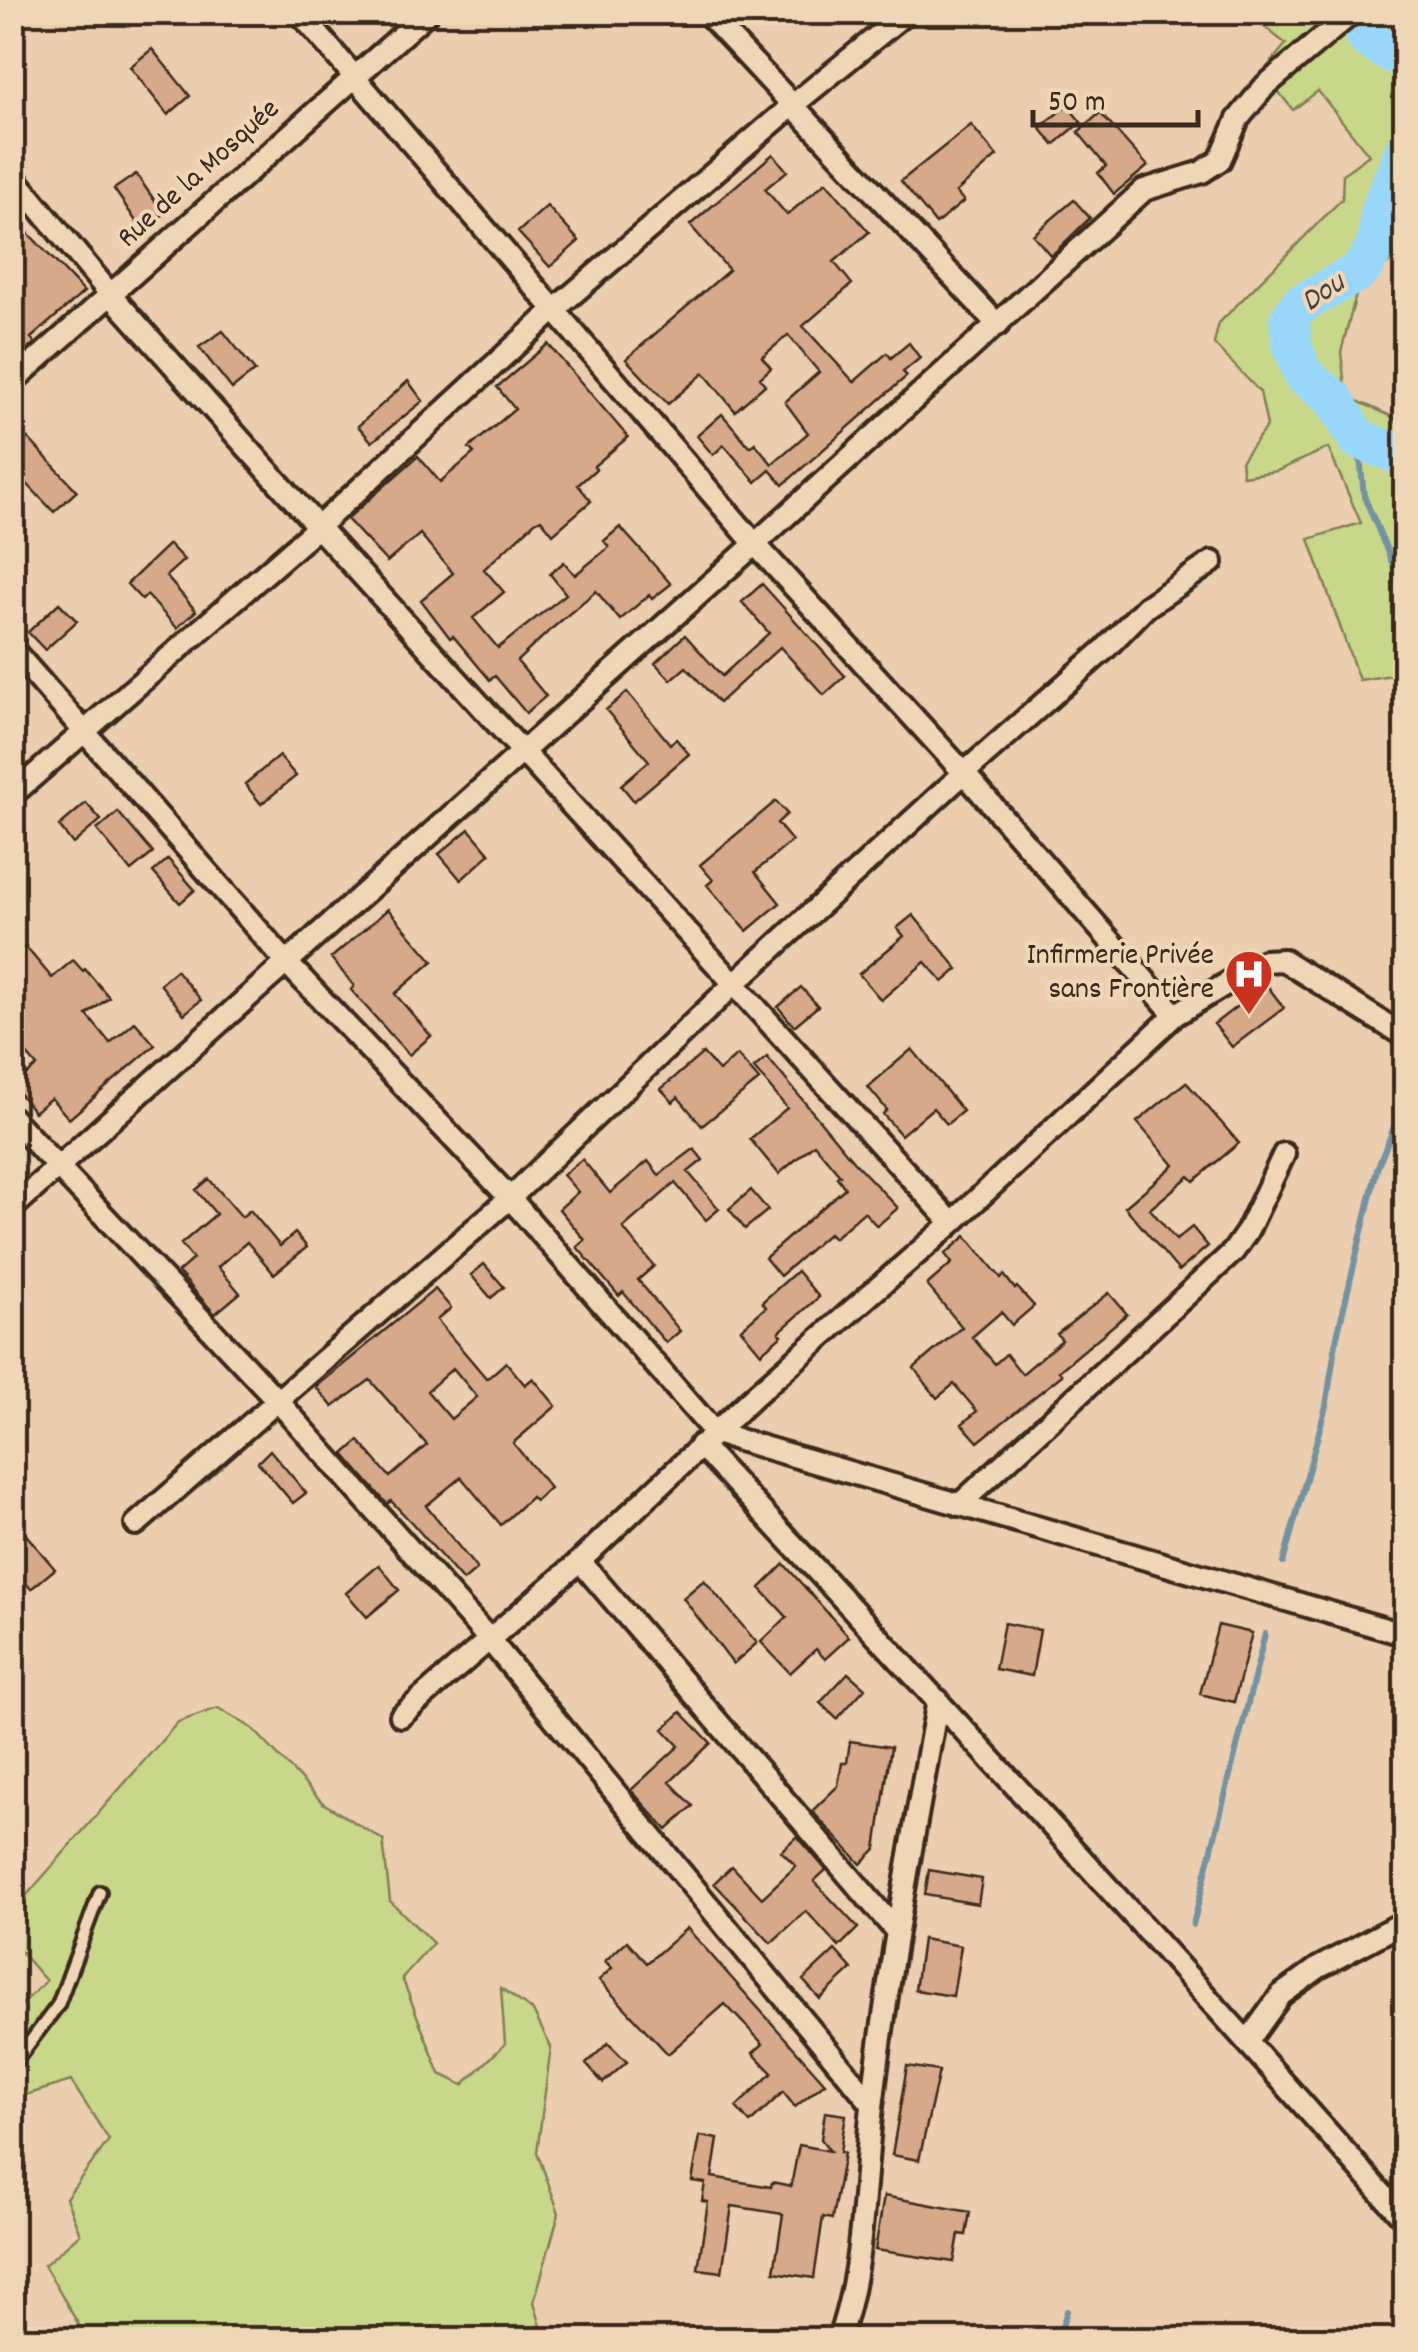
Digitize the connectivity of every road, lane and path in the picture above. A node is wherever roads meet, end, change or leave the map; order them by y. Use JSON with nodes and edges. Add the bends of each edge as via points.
{"nodes":[{"id":1,"x":299,"y":12,"type":"edge"},
{"id":2,"x":428,"y":12,"type":"edge"},
{"id":3,"x":706,"y":12,"type":"edge"},
{"id":4,"x":907,"y":12,"type":"edge"},
{"id":5,"x":1354,"y":12,"type":"edge"},
{"id":6,"x":354,"y":78,"type":"junction"},
{"id":7,"x":792,"y":105,"type":"junction"},
{"id":8,"x":12,"y":175,"type":"edge"},
{"id":9,"x":110,"y":296,"type":"junction"},
{"id":10,"x":554,"y":310,"type":"junction"},
{"id":11,"x":998,"y":324,"type":"junction"},
{"id":12,"x":12,"y":382,"type":"edge"},
{"id":13,"x":318,"y":526,"type":"junction"},
{"id":14,"x":755,"y":544,"type":"junction"},
{"id":15,"x":1212,"y":562,"type":"dead end"},
{"id":16,"x":12,"y":648,"type":"edge"},
{"id":17,"x":84,"y":732,"type":"junction"},
{"id":18,"x":524,"y":750,"type":"junction"},
{"id":19,"x":964,"y":773,"type":"junction"},
{"id":20,"x":12,"y":795,"type":"edge"},
{"id":21,"x":287,"y":964,"type":"junction"},
{"id":22,"x":735,"y":984,"type":"junction"},
{"id":23,"x":1175,"y":1016,"type":"junction"},
{"id":24,"x":1406,"y":1036,"type":"edge"},
{"id":25,"x":12,"y":1118,"type":"edge"},
{"id":26,"x":1284,"y":1154,"type":"dead end"},
{"id":27,"x":58,"y":1168,"type":"junction"},
{"id":28,"x":510,"y":1198,"type":"junction"},
{"id":29,"x":12,"y":1208,"type":"edge"},
{"id":30,"x":952,"y":1223,"type":"junction"},
{"id":31,"x":277,"y":1400,"type":"junction"},
{"id":32,"x":708,"y":1439,"type":"junction"},
{"id":33,"x":960,"y":1505,"type":"junction"},
{"id":34,"x":136,"y":1524,"type":"dead end"},
{"id":35,"x":580,"y":1561,"type":"junction"},
{"id":36,"x":1406,"y":1636,"type":"edge"},
{"id":37,"x":488,"y":1638,"type":"junction"},
{"id":38,"x":938,"y":1700,"type":"junction"},
{"id":39,"x":402,"y":1716,"type":"dead end"},
{"id":40,"x":100,"y":1892,"type":"dead end"},
{"id":41,"x":1406,"y":1920,"type":"edge"},
{"id":42,"x":896,"y":1932,"type":"junction"},
{"id":43,"x":1248,"y":2040,"type":"junction"},
{"id":44,"x":12,"y":2066,"type":"edge"},
{"id":45,"x":872,"y":2104,"type":"junction"},
{"id":46,"x":1406,"y":2221,"type":"edge"},
{"id":47,"x":838,"y":2340,"type":"edge"}],
"edges":[{"from":1,"to":6,"type":"street"},
{"from":2,"to":6,"type":"street","name":"Rue de la Mosquée"},
{"from":3,"to":7,"type":"street"},
{"from":4,"to":7,"type":"street"},
{"from":5,"to":11,"type":"street","via":[[1265,86],[1238,119],[1220,160],[1144,190]]},
{"from":6,"to":9,"type":"street","name":"Rue de la Mosquée"},
{"from":6,"to":10,"type":"street"},
{"from":7,"to":10,"type":"street"},
{"from":7,"to":11,"type":"street"},
{"from":8,"to":9,"type":"street"},
{"from":9,"to":12,"type":"street","name":"Rue de la Mosquée"},
{"from":9,"to":13,"type":"street"},
{"from":10,"to":13,"type":"street"},
{"from":10,"to":14,"type":"street"},
{"from":11,"to":14,"type":"street"},
{"from":13,"to":17,"type":"street"},
{"from":13,"to":18,"type":"street"},
{"from":14,"to":18,"type":"street"},
{"from":14,"to":19,"type":"street"},
{"from":15,"to":19,"type":"street","via":[[1146,607]]},
{"from":16,"to":17,"type":"street"},
{"from":17,"to":20,"type":"street"},
{"from":17,"to":21,"type":"street"},
{"from":18,"to":21,"type":"street"},
{"from":18,"to":22,"type":"street"},
{"from":19,"to":22,"type":"street"},
{"from":19,"to":23,"type":"street"},
{"from":21,"to":27,"type":"street"},
{"from":21,"to":28,"type":"street"},
{"from":22,"to":28,"type":"street"},
{"from":22,"to":30,"type":"street"},
{"from":23,"to":24,"type":"street","via":[[1264,960],[1283,960]]},
{"from":23,"to":30,"type":"street"},
{"from":25,"to":27,"type":"street"},
{"from":26,"to":33,"type":"street","via":[[1233,1252]]},
{"from":27,"to":29,"type":"street"},
{"from":27,"to":31,"type":"street"},
{"from":28,"to":31,"type":"street"},
{"from":28,"to":32,"type":"street"},
{"from":30,"to":32,"type":"street"},
{"from":31,"to":34,"type":"street"},
{"from":31,"to":37,"type":"street"},
{"from":32,"to":33,"type":"street"},
{"from":32,"to":35,"type":"street"},
{"from":32,"to":38,"type":"street"},
{"from":33,"to":36,"type":"street"},
{"from":35,"to":37,"type":"street"},
{"from":35,"to":42,"type":"street"},
{"from":37,"to":39,"type":"street"},
{"from":37,"to":45,"type":"street"},
{"from":38,"to":42,"type":"street"},
{"from":38,"to":43,"type":"street"},
{"from":40,"to":44,"type":"lane","via":[[58,2005]]},
{"from":41,"to":43,"type":"street","via":[[1281,1995]]},
{"from":42,"to":45,"type":"street"},
{"from":43,"to":46,"type":"street"},
{"from":45,"to":47,"type":"street","via":[[850,2294]]}]}
